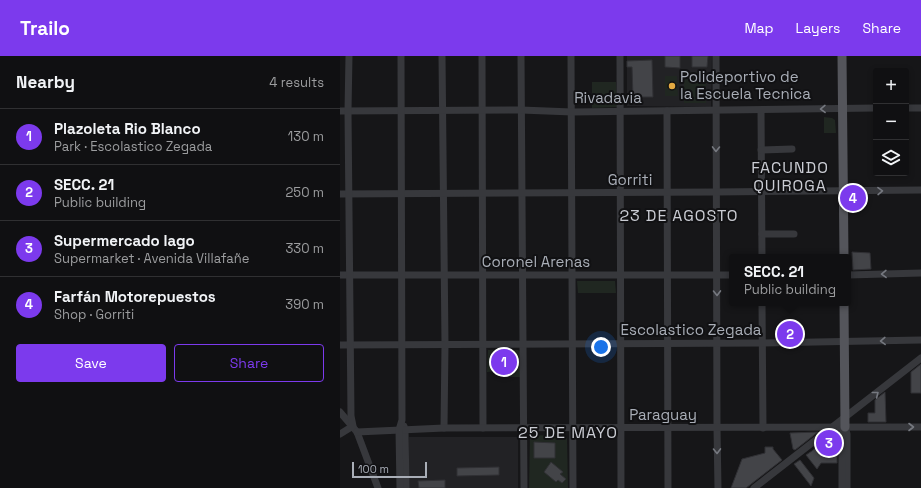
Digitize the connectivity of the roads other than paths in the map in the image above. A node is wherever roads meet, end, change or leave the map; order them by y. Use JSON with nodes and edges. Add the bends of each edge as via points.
{"nodes":[{"id":1,"x":349,"y":56,"type":"edge"},
{"id":2,"x":402,"y":56,"type":"edge"},
{"id":3,"x":442,"y":56,"type":"edge"},
{"id":4,"x":482,"y":56,"type":"edge"},
{"id":5,"x":521,"y":56,"type":"edge"},
{"id":6,"x":571,"y":56,"type":"edge"},
{"id":7,"x":620,"y":56,"type":"edge"},
{"id":8,"x":716,"y":56,"type":"edge"},
{"id":9,"x":842,"y":56,"type":"edge"},
{"id":10,"x":873,"y":108,"type":"edge"},
{"id":11,"x":909,"y":108,"type":"edge"},
{"id":12,"x":921,"y":108,"type":"edge"},
{"id":13,"x":842,"y":109,"type":"junction"},
{"id":14,"x":482,"y":110,"type":"junction"},
{"id":15,"x":521,"y":110,"type":"junction"},
{"id":16,"x":667,"y":110,"type":"junction"},
{"id":17,"x":716,"y":110,"type":"junction"},
{"id":18,"x":761,"y":110,"type":"junction"},
{"id":19,"x":340,"y":111,"type":"edge"},
{"id":20,"x":348,"y":111,"type":"junction"},
{"id":21,"x":401,"y":111,"type":"junction"},
{"id":22,"x":442,"y":111,"type":"junction"},
{"id":23,"x":621,"y":111,"type":"junction"},
{"id":24,"x":572,"y":112,"type":"junction"},
{"id":25,"x":792,"y":149,"type":"dead end"},
{"id":26,"x":761,"y":150,"type":"junction"},
{"id":27,"x":921,"y":190,"type":"edge"},
{"id":28,"x":843,"y":191,"type":"junction"},
{"id":29,"x":667,"y":192,"type":"junction"},
{"id":30,"x":716,"y":192,"type":"junction"},
{"id":31,"x":761,"y":192,"type":"junction"},
{"id":32,"x":401,"y":193,"type":"junction"},
{"id":33,"x":482,"y":193,"type":"junction"},
{"id":34,"x":522,"y":193,"type":"junction"},
{"id":35,"x":572,"y":193,"type":"junction"},
{"id":36,"x":621,"y":193,"type":"junction"},
{"id":37,"x":340,"y":194,"type":"edge"},
{"id":38,"x":349,"y":194,"type":"junction"},
{"id":39,"x":444,"y":194,"type":"junction"},
{"id":40,"x":762,"y":234,"type":"junction"},
{"id":41,"x":794,"y":234,"type":"dead end"},
{"id":42,"x":762,"y":254,"type":"edge"},
{"id":43,"x":844,"y":254,"type":"edge"},
{"id":44,"x":921,"y":273,"type":"edge"},
{"id":45,"x":401,"y":275,"type":"junction"},
{"id":46,"x":444,"y":275,"type":"junction"},
{"id":47,"x":482,"y":275,"type":"junction"},
{"id":48,"x":522,"y":275,"type":"junction"},
{"id":49,"x":572,"y":275,"type":"junction"},
{"id":50,"x":621,"y":275,"type":"junction"},
{"id":51,"x":668,"y":275,"type":"junction"},
{"id":52,"x":729,"y":275,"type":"edge"},
{"id":53,"x":851,"y":275,"type":"edge"},
{"id":54,"x":340,"y":276,"type":"edge"},
{"id":55,"x":350,"y":276,"type":"junction"},
{"id":56,"x":716,"y":276,"type":"junction"},
{"id":57,"x":762,"y":306,"type":"edge"},
{"id":58,"x":844,"y":306,"type":"edge"},
{"id":59,"x":921,"y":340,"type":"edge"},
{"id":60,"x":717,"y":342,"type":"junction"},
{"id":61,"x":844,"y":342,"type":"junction"},
{"id":62,"x":621,"y":343,"type":"junction"},
{"id":63,"x":668,"y":343,"type":"junction"},
{"id":64,"x":762,"y":343,"type":"junction"},
{"id":65,"x":445,"y":344,"type":"junction"},
{"id":66,"x":482,"y":344,"type":"junction"},
{"id":67,"x":523,"y":344,"type":"junction"},
{"id":68,"x":573,"y":344,"type":"junction"},
{"id":69,"x":340,"y":345,"type":"edge"},
{"id":70,"x":351,"y":345,"type":"junction"},
{"id":71,"x":402,"y":345,"type":"junction"},
{"id":72,"x":921,"y":358,"type":"edge"},
{"id":73,"x":340,"y":412,"type":"edge"},
{"id":74,"x":845,"y":418,"type":"junction"},
{"id":75,"x":845,"y":427,"type":"junction"},
{"id":76,"x":921,"y":427,"type":"edge"},
{"id":77,"x":444,"y":428,"type":"junction"},
{"id":78,"x":483,"y":428,"type":"junction"},
{"id":79,"x":524,"y":428,"type":"junction"},
{"id":80,"x":573,"y":428,"type":"junction"},
{"id":81,"x":621,"y":428,"type":"junction"},
{"id":82,"x":668,"y":428,"type":"junction"},
{"id":83,"x":716,"y":428,"type":"junction"},
{"id":84,"x":763,"y":428,"type":"junction"},
{"id":85,"x":831,"y":428,"type":"junction"},
{"id":86,"x":355,"y":429,"type":"junction"},
{"id":87,"x":402,"y":430,"type":"junction"},
{"id":88,"x":340,"y":434,"type":"edge"},
{"id":89,"x":378,"y":488,"type":"edge"},
{"id":90,"x":400,"y":488,"type":"edge"},
{"id":91,"x":406,"y":488,"type":"edge"},
{"id":92,"x":524,"y":488,"type":"edge"},
{"id":93,"x":573,"y":488,"type":"edge"},
{"id":94,"x":621,"y":488,"type":"edge"},
{"id":95,"x":668,"y":488,"type":"edge"},
{"id":96,"x":718,"y":488,"type":"edge"},
{"id":97,"x":754,"y":488,"type":"edge"},
{"id":98,"x":842,"y":488,"type":"edge"},
{"id":99,"x":847,"y":488,"type":"edge"}],
"edges":[{"from":1,"to":20,"type":"street"},
{"from":2,"to":21,"type":"street"},
{"from":3,"to":22,"type":"street"},
{"from":4,"to":14,"type":"street"},
{"from":5,"to":15,"type":"street"},
{"from":6,"to":24,"type":"street"},
{"from":7,"to":23,"type":"street"},
{"from":8,"to":17,"type":"street"},
{"from":9,"to":13,"type":"main road"},
{"from":10,"to":13,"type":"street","name":"Rivadavia"},
{"from":11,"to":12,"type":"street"},
{"from":13,"to":18,"type":"street","name":"Rivadavia","one_way":true},
{"from":13,"to":28,"type":"main road"},
{"from":14,"to":15,"type":"street","name":"Rivadavia"},
{"from":14,"to":22,"type":"street","name":"Rivadavia"},
{"from":14,"to":33,"type":"street"},
{"from":15,"to":24,"type":"street","name":"Rivadavia"},
{"from":15,"to":34,"type":"street"},
{"from":16,"to":17,"type":"street","name":"Rivadavia"},
{"from":16,"to":23,"type":"street","name":"Rivadavia"},
{"from":16,"to":29,"type":"street"},
{"from":17,"to":18,"type":"street","name":"Rivadavia"},
{"from":17,"to":30,"type":"street","one_way":true},
{"from":18,"to":26,"type":"street"},
{"from":19,"to":20,"type":"street","name":"Rivadavia"},
{"from":20,"to":21,"type":"street","name":"Rivadavia"},
{"from":20,"to":38,"type":"street"},
{"from":21,"to":22,"type":"street","name":"Rivadavia"},
{"from":21,"to":32,"type":"street"},
{"from":22,"to":39,"type":"street"},
{"from":23,"to":24,"type":"street","name":"Rivadavia"},
{"from":23,"to":36,"type":"street"},
{"from":24,"to":35,"type":"street"},
{"from":25,"to":26,"type":"street"},
{"from":26,"to":31,"type":"street"},
{"from":28,"to":27,"type":"street","name":"Gorriti","one_way":true},
{"from":28,"to":31,"type":"street","name":"Gorriti"},
{"from":28,"to":43,"type":"main road"},
{"from":29,"to":30,"type":"street","name":"Gorriti"},
{"from":29,"to":36,"type":"street","name":"Gorriti"},
{"from":29,"to":51,"type":"street"},
{"from":30,"to":31,"type":"street","name":"Gorriti"},
{"from":30,"to":56,"type":"street"},
{"from":31,"to":40,"type":"street"},
{"from":32,"to":38,"type":"street","name":"Gorriti"},
{"from":32,"to":39,"type":"street","name":"Gorriti"},
{"from":32,"to":45,"type":"street"},
{"from":33,"to":34,"type":"street","name":"Gorriti"},
{"from":33,"to":39,"type":"street","name":"Gorriti"},
{"from":33,"to":47,"type":"street"},
{"from":34,"to":35,"type":"street","name":"Gorriti"},
{"from":34,"to":48,"type":"street"},
{"from":35,"to":36,"type":"street","name":"Gorriti"},
{"from":35,"to":49,"type":"street"},
{"from":36,"to":50,"type":"street"},
{"from":37,"to":38,"type":"street","name":"Gorriti"},
{"from":38,"to":55,"type":"street"},
{"from":39,"to":46,"type":"street"},
{"from":40,"to":41,"type":"street"},
{"from":40,"to":42,"type":"street"},
{"from":44,"to":53,"type":"street","one_way":true},
{"from":45,"to":46,"type":"street","name":"Coronel Arenas"},
{"from":45,"to":55,"type":"street","name":"Coronel Arenas"},
{"from":45,"to":71,"type":"street"},
{"from":46,"to":47,"type":"street","name":"Coronel Arenas"},
{"from":46,"to":65,"type":"street"},
{"from":47,"to":48,"type":"street","name":"Coronel Arenas"},
{"from":47,"to":66,"type":"street"},
{"from":48,"to":49,"type":"street","name":"Coronel Arenas"},
{"from":48,"to":67,"type":"street"},
{"from":49,"to":50,"type":"street","name":"Coronel Arenas"},
{"from":49,"to":68,"type":"street"},
{"from":50,"to":51,"type":"street","name":"Coronel Arenas"},
{"from":50,"to":62,"type":"street"},
{"from":51,"to":56,"type":"street","name":"Coronel Arenas"},
{"from":51,"to":63,"type":"street"},
{"from":52,"to":56,"type":"street","name":"Coronel Arenas"},
{"from":54,"to":55,"type":"street","name":"Coronel Arenas"},
{"from":55,"to":70,"type":"street"},
{"from":56,"to":60,"type":"street","one_way":true},
{"from":57,"to":64,"type":"street"},
{"from":58,"to":61,"type":"main road"},
{"from":59,"to":61,"type":"street","name":"Escolastico Zegada","one_way":true},
{"from":60,"to":63,"type":"street","name":"Escolastico Zegada"},
{"from":60,"to":64,"type":"street","name":"Escolastico Zegada"},
{"from":60,"to":83,"type":"street"},
{"from":61,"to":64,"type":"street","name":"Escolastico Zegada"},
{"from":61,"to":74,"type":"main road"},
{"from":62,"to":63,"type":"street","name":"Escolastico Zegada"},
{"from":62,"to":68,"type":"street","name":"Escolastico Zegada"},
{"from":62,"to":81,"type":"street"},
{"from":63,"to":82,"type":"street"},
{"from":64,"to":84,"type":"street"},
{"from":65,"to":66,"type":"street","name":"Escolastico Zegada"},
{"from":65,"to":71,"type":"street","name":"Escolastico Zegada"},
{"from":65,"to":77,"type":"street"},
{"from":66,"to":67,"type":"street","name":"Escolastico Zegada"},
{"from":66,"to":78,"type":"street"},
{"from":67,"to":68,"type":"street","name":"Escolastico Zegada"},
{"from":67,"to":79,"type":"street"},
{"from":68,"to":80,"type":"street"},
{"from":69,"to":70,"type":"street","name":"Escolastico Zegada"},
{"from":70,"to":71,"type":"street","name":"Escolastico Zegada"},
{"from":70,"to":86,"type":"street","via":[[351,416]]},
{"from":71,"to":87,"type":"street"},
{"from":74,"to":72,"type":"street","one_way":true},
{"from":73,"to":86,"type":"street"},
{"from":74,"to":75,"type":"main road"},
{"from":74,"to":85,"type":"street"},
{"from":75,"to":76,"type":"street","name":"Paraguay","one_way":true},
{"from":75,"to":85,"type":"street","name":"Paraguay"},
{"from":75,"to":98,"type":"street","via":[[842,434]]},
{"from":75,"to":99,"type":"street","via":[[848,434]]},
{"from":77,"to":78,"type":"street","name":"Paraguay"},
{"from":77,"to":87,"type":"street","name":"Paraguay"},
{"from":78,"to":79,"type":"street","name":"Paraguay"},
{"from":79,"to":80,"type":"street","name":"Paraguay"},
{"from":79,"to":92,"type":"street"},
{"from":80,"to":81,"type":"street","name":"Paraguay"},
{"from":80,"to":93,"type":"street"},
{"from":81,"to":82,"type":"street","name":"Paraguay"},
{"from":81,"to":94,"type":"street"},
{"from":82,"to":83,"type":"street","name":"Paraguay"},
{"from":82,"to":95,"type":"street"},
{"from":83,"to":84,"type":"street","name":"Paraguay"},
{"from":83,"to":96,"type":"street","one_way":true},
{"from":84,"to":85,"type":"street","name":"Paraguay"},
{"from":85,"to":97,"type":"street"},
{"from":86,"to":87,"type":"street","name":"Paraguay"},
{"from":86,"to":88,"type":"street","name":"Paraguay"},
{"from":86,"to":89,"type":"street"},
{"from":87,"to":90,"type":"street"},
{"from":87,"to":91,"type":"street"}]}
